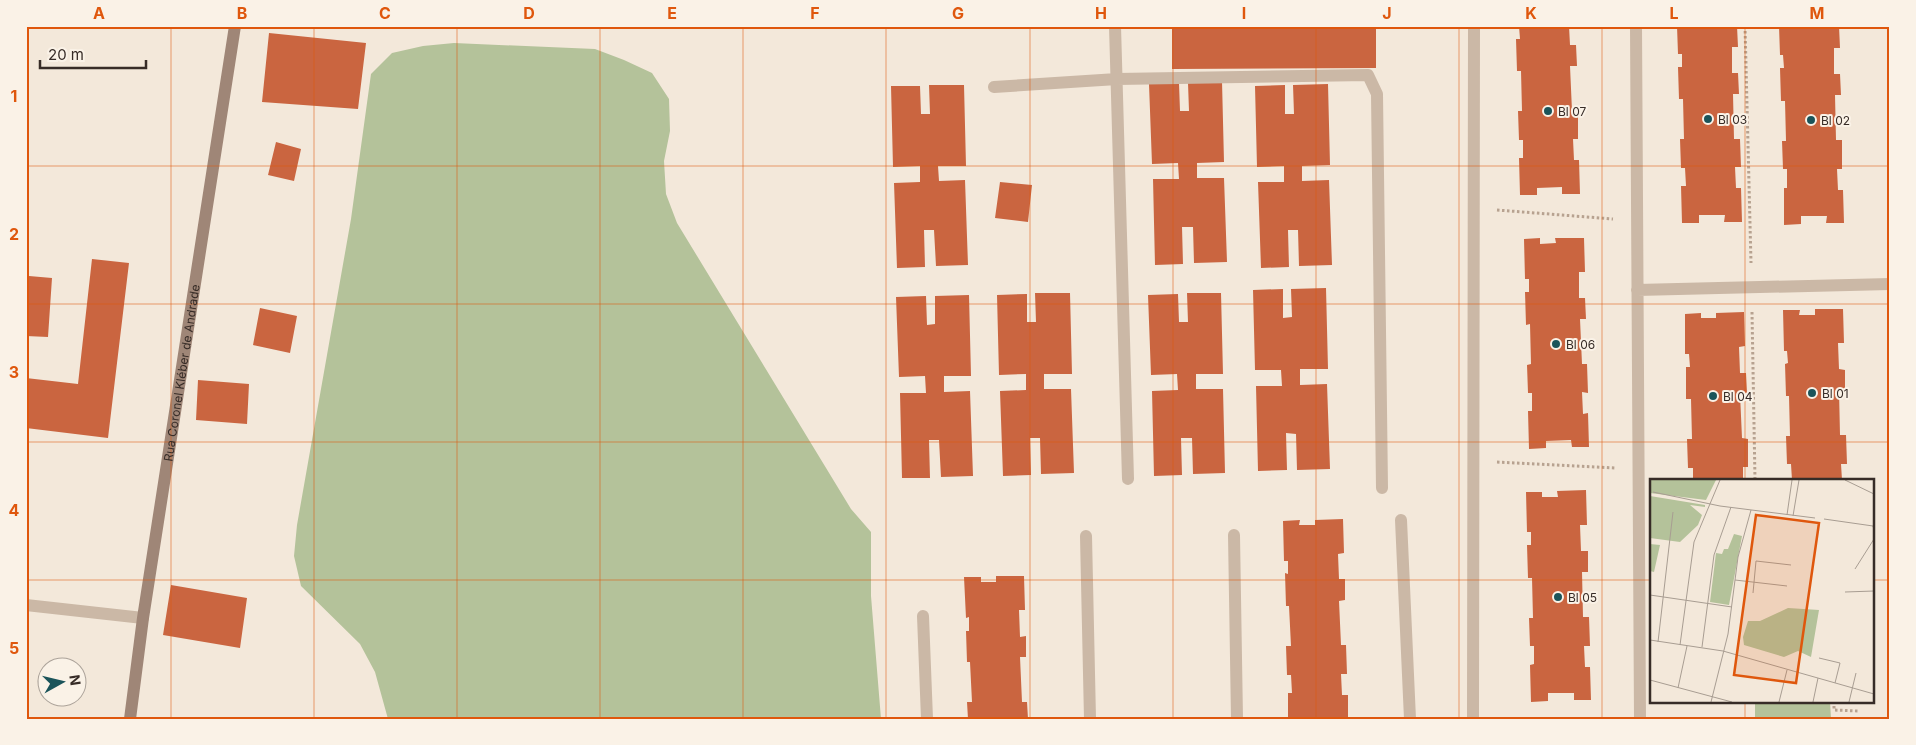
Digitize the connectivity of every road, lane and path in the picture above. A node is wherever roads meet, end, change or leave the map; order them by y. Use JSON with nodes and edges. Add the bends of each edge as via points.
{"nodes":[{"id":1,"x":235,"y":26,"type":"edge"},
{"id":2,"x":1115,"y":26,"type":"edge"},
{"id":3,"x":1474,"y":26,"type":"edge"},
{"id":4,"x":1636,"y":26,"type":"edge"},
{"id":5,"x":1744,"y":26,"type":"edge"},
{"id":6,"x":1117,"y":79,"type":"junction"},
{"id":7,"x":994,"y":87,"type":"dead end"},
{"id":8,"x":1474,"y":209,"type":"junction"},
{"id":9,"x":1637,"y":221,"type":"junction"},
{"id":10,"x":1890,"y":284,"type":"edge"},
{"id":11,"x":1751,"y":287,"type":"junction"},
{"id":12,"x":1637,"y":290,"type":"junction"},
{"id":13,"x":1474,"y":461,"type":"junction"},
{"id":14,"x":1638,"y":469,"type":"junction"},
{"id":15,"x":1128,"y":479,"type":"dead end"},
{"id":16,"x":1755,"y":479,"type":"edge"},
{"id":17,"x":1382,"y":488,"type":"dead end"},
{"id":18,"x":1401,"y":520,"type":"dead end"},
{"id":19,"x":1234,"y":534,"type":"dead end"},
{"id":20,"x":1086,"y":536,"type":"dead end"},
{"id":21,"x":26,"y":605,"type":"edge"},
{"id":22,"x":923,"y":616,"type":"dead end"},
{"id":23,"x":143,"y":618,"type":"junction"},
{"id":24,"x":1834,"y":702,"type":"edge"},
{"id":25,"x":1858,"y":711,"type":"dead end"},
{"id":26,"x":130,"y":719,"type":"edge"},
{"id":27,"x":927,"y":719,"type":"edge"},
{"id":28,"x":1090,"y":719,"type":"edge"},
{"id":29,"x":1237,"y":719,"type":"edge"},
{"id":30,"x":1410,"y":719,"type":"edge"},
{"id":31,"x":1473,"y":719,"type":"edge"},
{"id":32,"x":1640,"y":719,"type":"edge"}],
"edges":[{"from":1,"to":23,"type":"main road","name":"Rua Coronel Kléber de Andrade"},
{"from":2,"to":6,"type":"street"},
{"from":3,"to":8,"type":"street"},
{"from":4,"to":9,"type":"street"},
{"from":5,"to":11,"type":"path"},
{"from":6,"to":7,"type":"street"},
{"from":6,"to":15,"type":"street"},
{"from":6,"to":17,"type":"street","via":[[1368,75],[1377,94]]},
{"from":8,"to":9,"type":"path"},
{"from":8,"to":13,"type":"street"},
{"from":9,"to":12,"type":"street"},
{"from":10,"to":11,"type":"street"},
{"from":11,"to":12,"type":"street"},
{"from":11,"to":16,"type":"path"},
{"from":12,"to":14,"type":"street"},
{"from":13,"to":14,"type":"path"},
{"from":13,"to":31,"type":"street"},
{"from":14,"to":32,"type":"street"},
{"from":18,"to":30,"type":"street"},
{"from":19,"to":29,"type":"street"},
{"from":20,"to":28,"type":"street"},
{"from":21,"to":23,"type":"street"},
{"from":22,"to":27,"type":"street"},
{"from":23,"to":26,"type":"main road","name":"Rua Coronel Kléber de Andrade"},
{"from":24,"to":25,"type":"path","via":[[1834,710]]}]}
